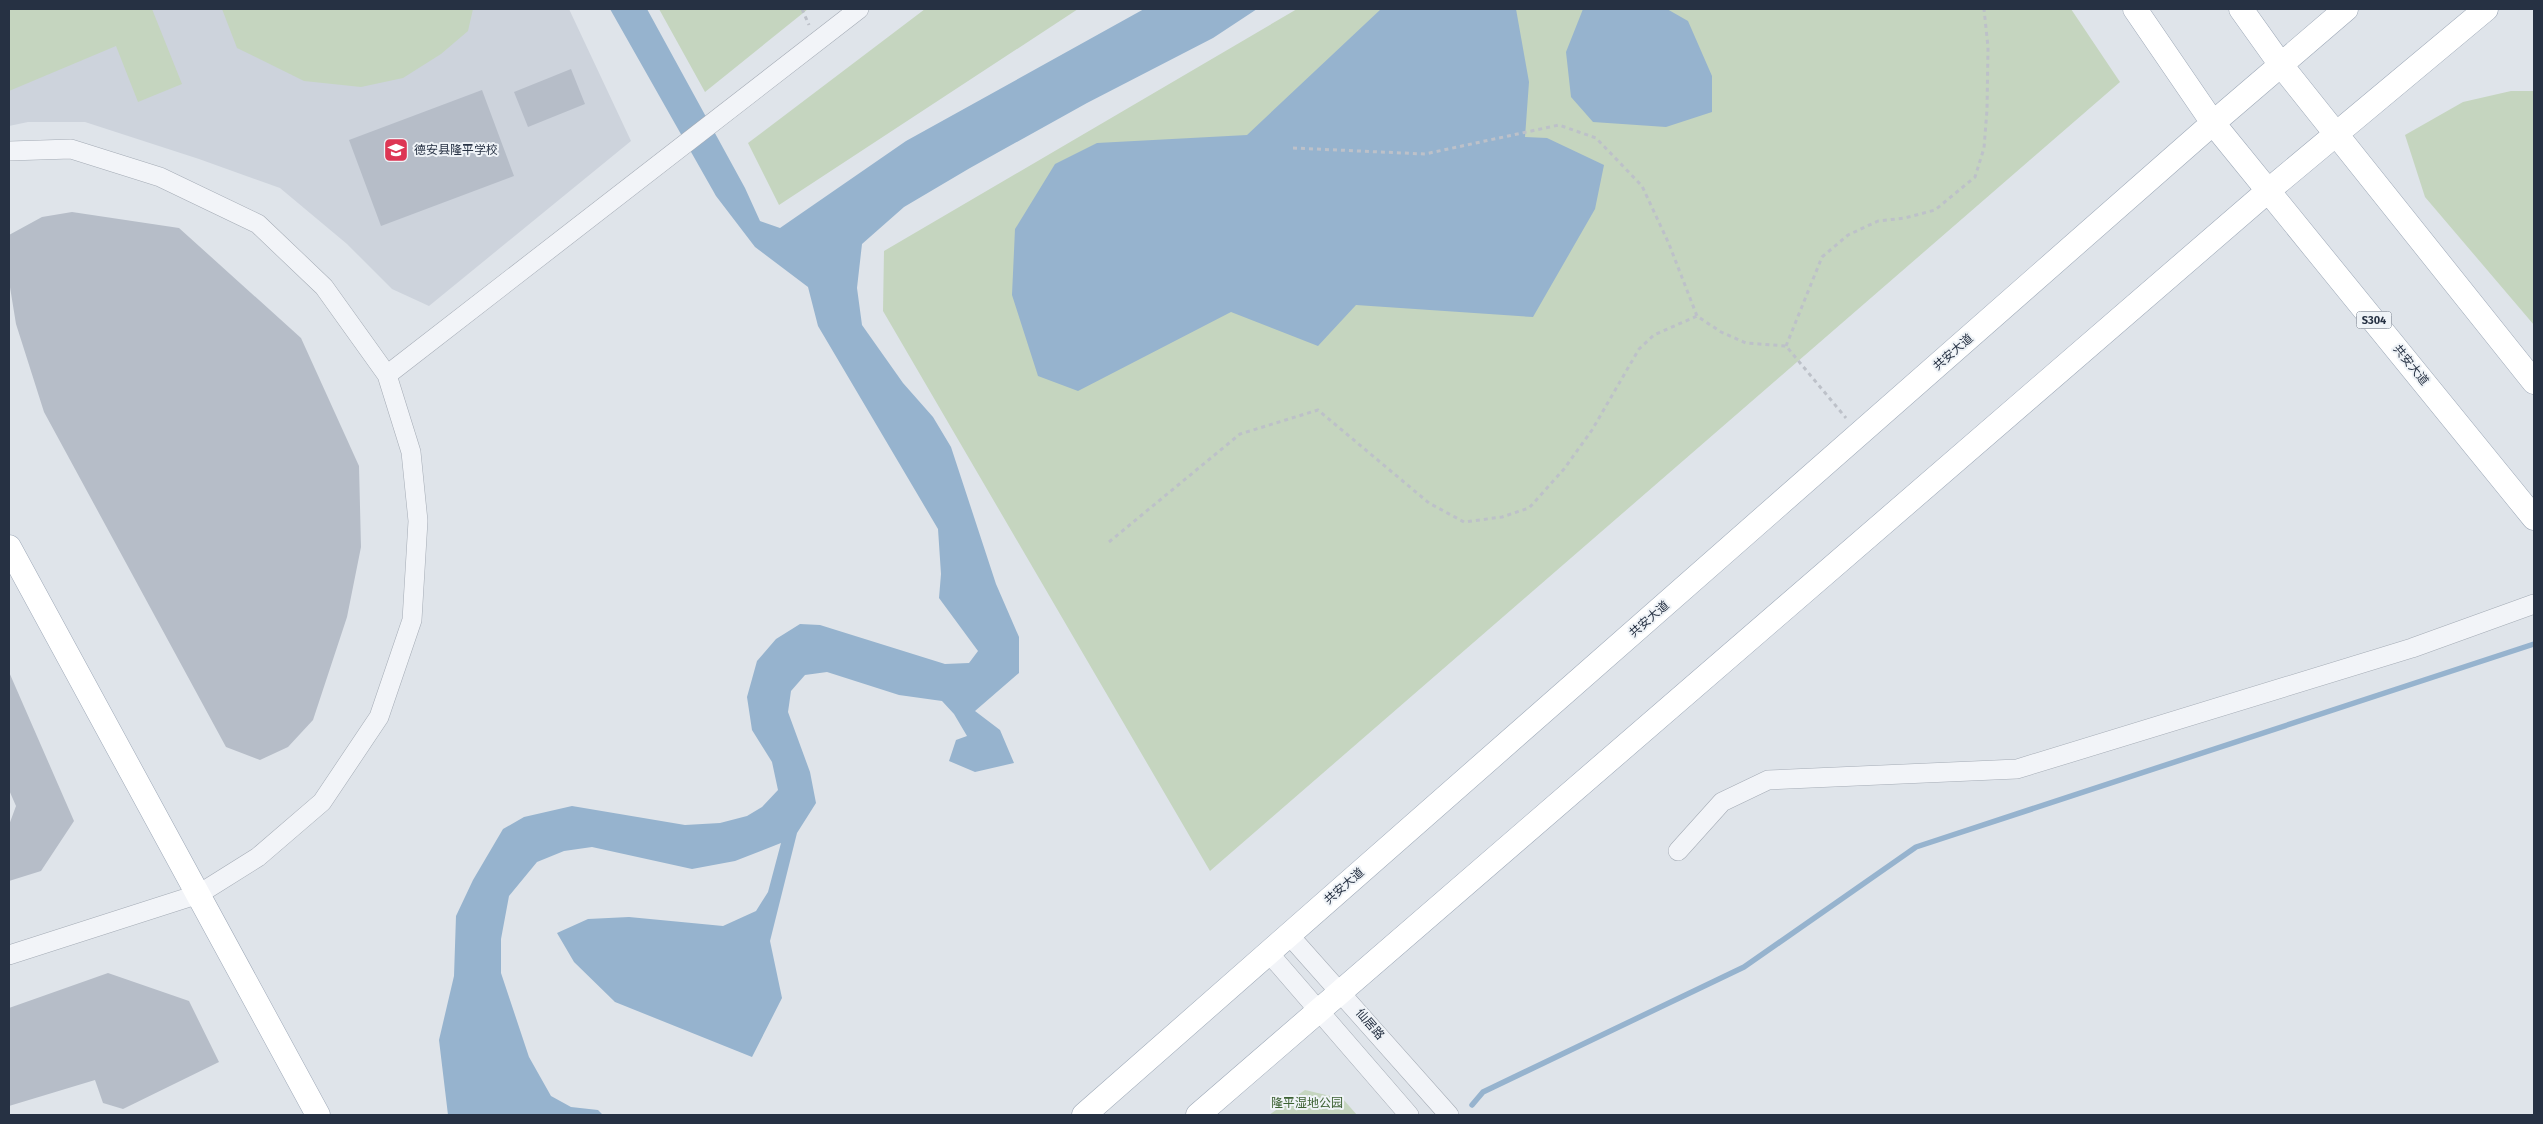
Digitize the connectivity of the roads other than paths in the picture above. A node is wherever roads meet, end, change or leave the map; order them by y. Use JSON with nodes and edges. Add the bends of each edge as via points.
{"nodes":[{"id":1,"x":859,"y":9,"type":"edge"},
{"id":2,"x":2135,"y":9,"type":"edge"},
{"id":3,"x":2242,"y":9,"type":"edge"},
{"id":4,"x":2346,"y":9,"type":"edge"},
{"id":5,"x":2486,"y":9,"type":"edge"},
{"id":6,"x":2281,"y":65,"type":"junction"},
{"id":7,"x":2213,"y":123,"type":"junction"},
{"id":8,"x":2337,"y":135,"type":"junction"},
{"id":9,"x":9,"y":151,"type":"edge"},
{"id":10,"x":2269,"y":190,"type":"junction"},
{"id":11,"x":387,"y":375,"type":"junction"},
{"id":12,"x":2534,"y":382,"type":"edge"},
{"id":13,"x":2534,"y":518,"type":"edge"},
{"id":14,"x":9,"y":547,"type":"edge"},
{"id":15,"x":2534,"y":604,"type":"edge"},
{"id":16,"x":1678,"y":851,"type":"dead end"},
{"id":17,"x":199,"y":894,"type":"junction"},
{"id":18,"x":1289,"y":935,"type":"junction"},
{"id":19,"x":1268,"y":952,"type":"junction"},
{"id":20,"x":9,"y":955,"type":"edge"},
{"id":21,"x":1340,"y":990,"type":"junction"},
{"id":22,"x":1318,"y":1010,"type":"junction"},
{"id":23,"x":318,"y":1115,"type":"edge"},
{"id":24,"x":1084,"y":1115,"type":"edge"},
{"id":25,"x":1198,"y":1115,"type":"edge"},
{"id":26,"x":1409,"y":1115,"type":"edge"},
{"id":27,"x":1449,"y":1115,"type":"edge"}],
"edges":[{"from":1,"to":11,"type":"street"},
{"from":2,"to":7,"type":"main road","name":"共安大道"},
{"from":3,"to":6,"type":"main road"},
{"from":4,"to":6,"type":"main road","name":"共安大道"},
{"from":5,"to":8,"type":"main road"},
{"from":6,"to":7,"type":"main road","name":"共安大道"},
{"from":6,"to":8,"type":"main road"},
{"from":7,"to":10,"type":"main road","name":"共安大道","number":"S304"},
{"from":7,"to":18,"type":"main road","name":"共安大道"},
{"from":8,"to":10,"type":"main road"},
{"from":8,"to":12,"type":"main road"},
{"from":9,"to":11,"type":"street","via":[[71,149],[160,177],[258,224],[324,287]]},
{"from":10,"to":13,"type":"main road","name":"共安大道","number":"S304"},
{"from":10,"to":21,"type":"main road"},
{"from":11,"to":17,"type":"street","via":[[411,452],[418,521],[412,620],[379,717],[322,802],[258,857]]},
{"from":14,"to":17,"type":"main road"},
{"from":15,"to":16,"type":"street","via":[[2412,648],[2017,769],[1768,780],[1722,802]]},
{"from":17,"to":20,"type":"street"},
{"from":17,"to":23,"type":"main road"},
{"from":18,"to":19,"type":"main road","name":"共安大道"},
{"from":18,"to":21,"type":"street","name":"仙居路"},
{"from":19,"to":22,"type":"street"},
{"from":19,"to":24,"type":"main road","name":"共安大道"},
{"from":21,"to":22,"type":"main road"},
{"from":21,"to":27,"type":"street","name":"仙居路"},
{"from":22,"to":25,"type":"main road"},
{"from":22,"to":26,"type":"street"}]}
